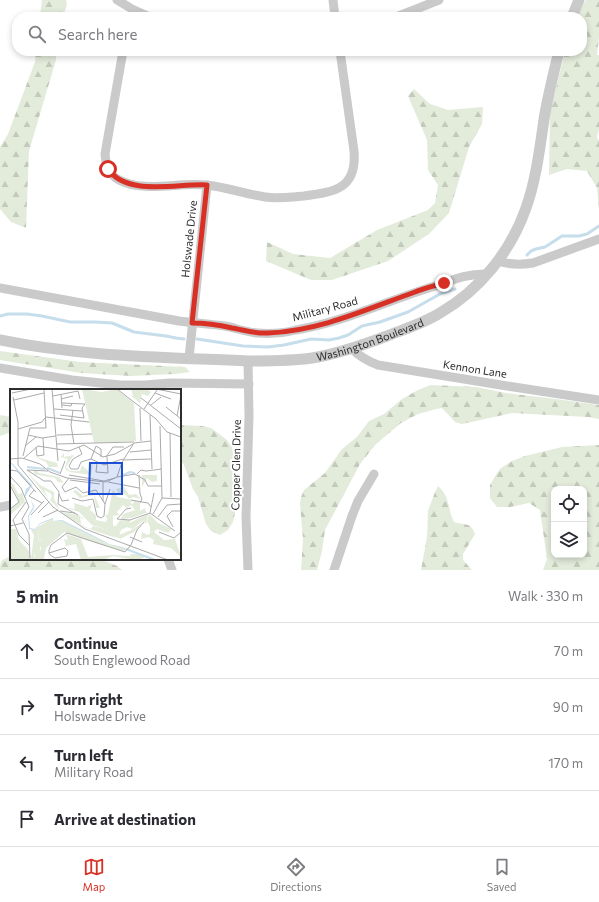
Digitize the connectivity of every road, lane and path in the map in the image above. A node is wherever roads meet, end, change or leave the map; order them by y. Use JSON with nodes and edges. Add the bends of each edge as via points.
{"nodes":[{"id":1,"x":117,"y":0,"type":"edge"},
{"id":2,"x":333,"y":0,"type":"edge"},
{"id":3,"x":439,"y":0,"type":"edge"},
{"id":4,"x":579,"y":0,"type":"edge"},
{"id":5,"x":130,"y":12,"type":"edge"},
{"id":6,"x":334,"y":12,"type":"edge"},
{"id":7,"x":409,"y":12,"type":"edge"},
{"id":8,"x":574,"y":12,"type":"edge"},
{"id":9,"x":122,"y":56,"type":"edge"},
{"id":10,"x":341,"y":56,"type":"edge"},
{"id":11,"x":558,"y":56,"type":"edge"},
{"id":12,"x":207,"y":185,"type":"junction"},
{"id":13,"x":599,"y":239,"type":"edge"},
{"id":14,"x":498,"y":261,"type":"junction"},
{"id":15,"x":488,"y":274,"type":"junction"},
{"id":16,"x":0,"y":288,"type":"edge"},
{"id":17,"x":192,"y":323,"type":"junction"},
{"id":18,"x":0,"y":340,"type":"edge"},
{"id":19,"x":352,"y":348,"type":"junction"},
{"id":20,"x":189,"y":358,"type":"junction"},
{"id":21,"x":248,"y":361,"type":"junction"},
{"id":22,"x":0,"y":368,"type":"edge"},
{"id":23,"x":249,"y":384,"type":"junction"},
{"id":24,"x":599,"y":400,"type":"edge"},
{"id":25,"x":374,"y":474,"type":"dead end"},
{"id":26,"x":10,"y":504,"type":"edge"},
{"id":27,"x":0,"y":507,"type":"edge"},
{"id":28,"x":168,"y":560,"type":"edge"},
{"id":29,"x":172,"y":570,"type":"edge"},
{"id":30,"x":248,"y":570,"type":"edge"},
{"id":31,"x":334,"y":570,"type":"edge"}],
"edges":[{"from":1,"to":5,"type":"street"},
{"from":2,"to":6,"type":"street"},
{"from":3,"to":7,"type":"street"},
{"from":4,"to":8,"type":"street"},
{"from":9,"to":12,"type":"street","via":[[106,146],[105,158],[108,169],[118,180],[138,185]]},
{"from":10,"to":12,"type":"street","via":[[355,160],[354,169],[346,183],[329,192],[282,198],[254,196]]},
{"from":11,"to":14,"type":"street","name":"Washington Boulevard","via":[[532,191],[521,221]]},
{"from":12,"to":17,"type":"street","name":"Holswade Drive"},
{"from":13,"to":14,"type":"street","via":[[533,264]]},
{"from":14,"to":15,"type":"street","name":"Washington Boulevard"},
{"from":15,"to":17,"type":"street","name":"Military Road","via":[[463,276],[349,316],[296,331],[267,334]]},
{"from":15,"to":19,"type":"street","name":"Washington Boulevard","via":[[440,314]]},
{"from":16,"to":17,"type":"street","name":"Military Road"},
{"from":17,"to":20,"type":"street","name":"Holswade Drive"},
{"from":18,"to":20,"type":"street","name":"Washington Boulevard","via":[[82,352]]},
{"from":19,"to":21,"type":"street","name":"Washington Boulevard","via":[[311,358]]},
{"from":19,"to":24,"type":"street","name":"Kennon Lane","via":[[362,358],[378,365]]},
{"from":20,"to":21,"type":"street","name":"Washington Boulevard"},
{"from":21,"to":23,"type":"street","name":"Copper Glen Drive"},
{"from":22,"to":23,"type":"street","via":[[114,384]]},
{"from":23,"to":30,"type":"street","name":"Copper Glen Drive","via":[[246,517]]},
{"from":25,"to":31,"type":"street","via":[[358,501]]},
{"from":26,"to":27,"type":"street"},
{"from":28,"to":29,"type":"street"}]}
